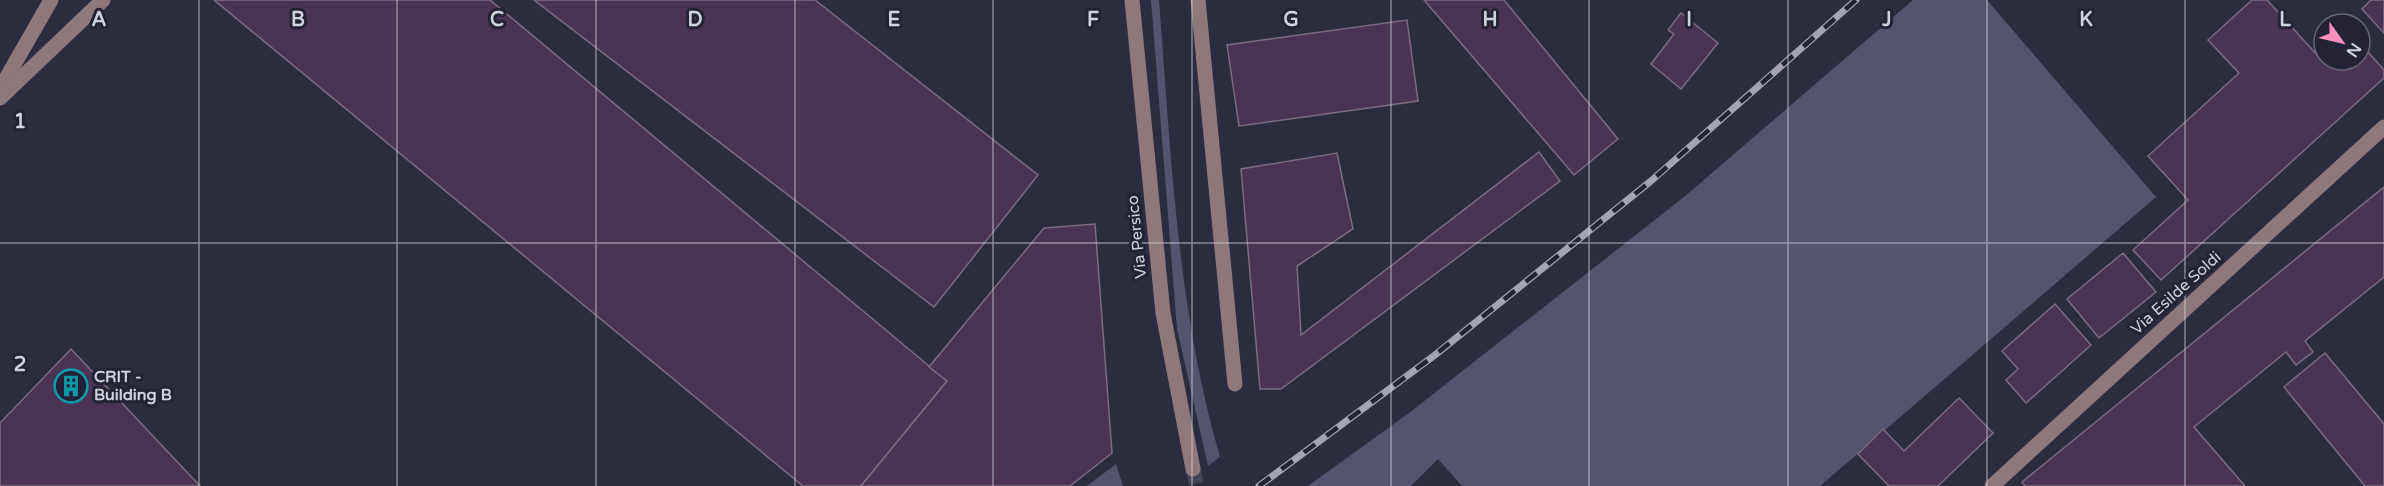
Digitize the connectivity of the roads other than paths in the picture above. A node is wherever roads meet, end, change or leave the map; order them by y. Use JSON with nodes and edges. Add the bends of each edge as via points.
{"nodes":[{"id":1,"x":51,"y":0,"type":"edge"},
{"id":2,"x":103,"y":0,"type":"edge"},
{"id":3,"x":1132,"y":0,"type":"edge"},
{"id":4,"x":1198,"y":0,"type":"edge"},
{"id":5,"x":0,"y":88,"type":"edge"},
{"id":6,"x":0,"y":99,"type":"edge"},
{"id":7,"x":2384,"y":128,"type":"edge"},
{"id":8,"x":1235,"y":384,"type":"dead end"},
{"id":9,"x":1193,"y":469,"type":"tunnel mouth"},
{"id":10,"x":1994,"y":485,"type":"edge"}],
"edges":[{"from":1,"to":5,"type":"street"},
{"from":2,"to":6,"type":"street"},
{"from":3,"to":9,"type":"street","name":"Via Persico","via":[[1163,313]]},
{"from":4,"to":8,"type":"street"},
{"from":7,"to":10,"type":"street","name":"Via Esilde Soldi"}]}
